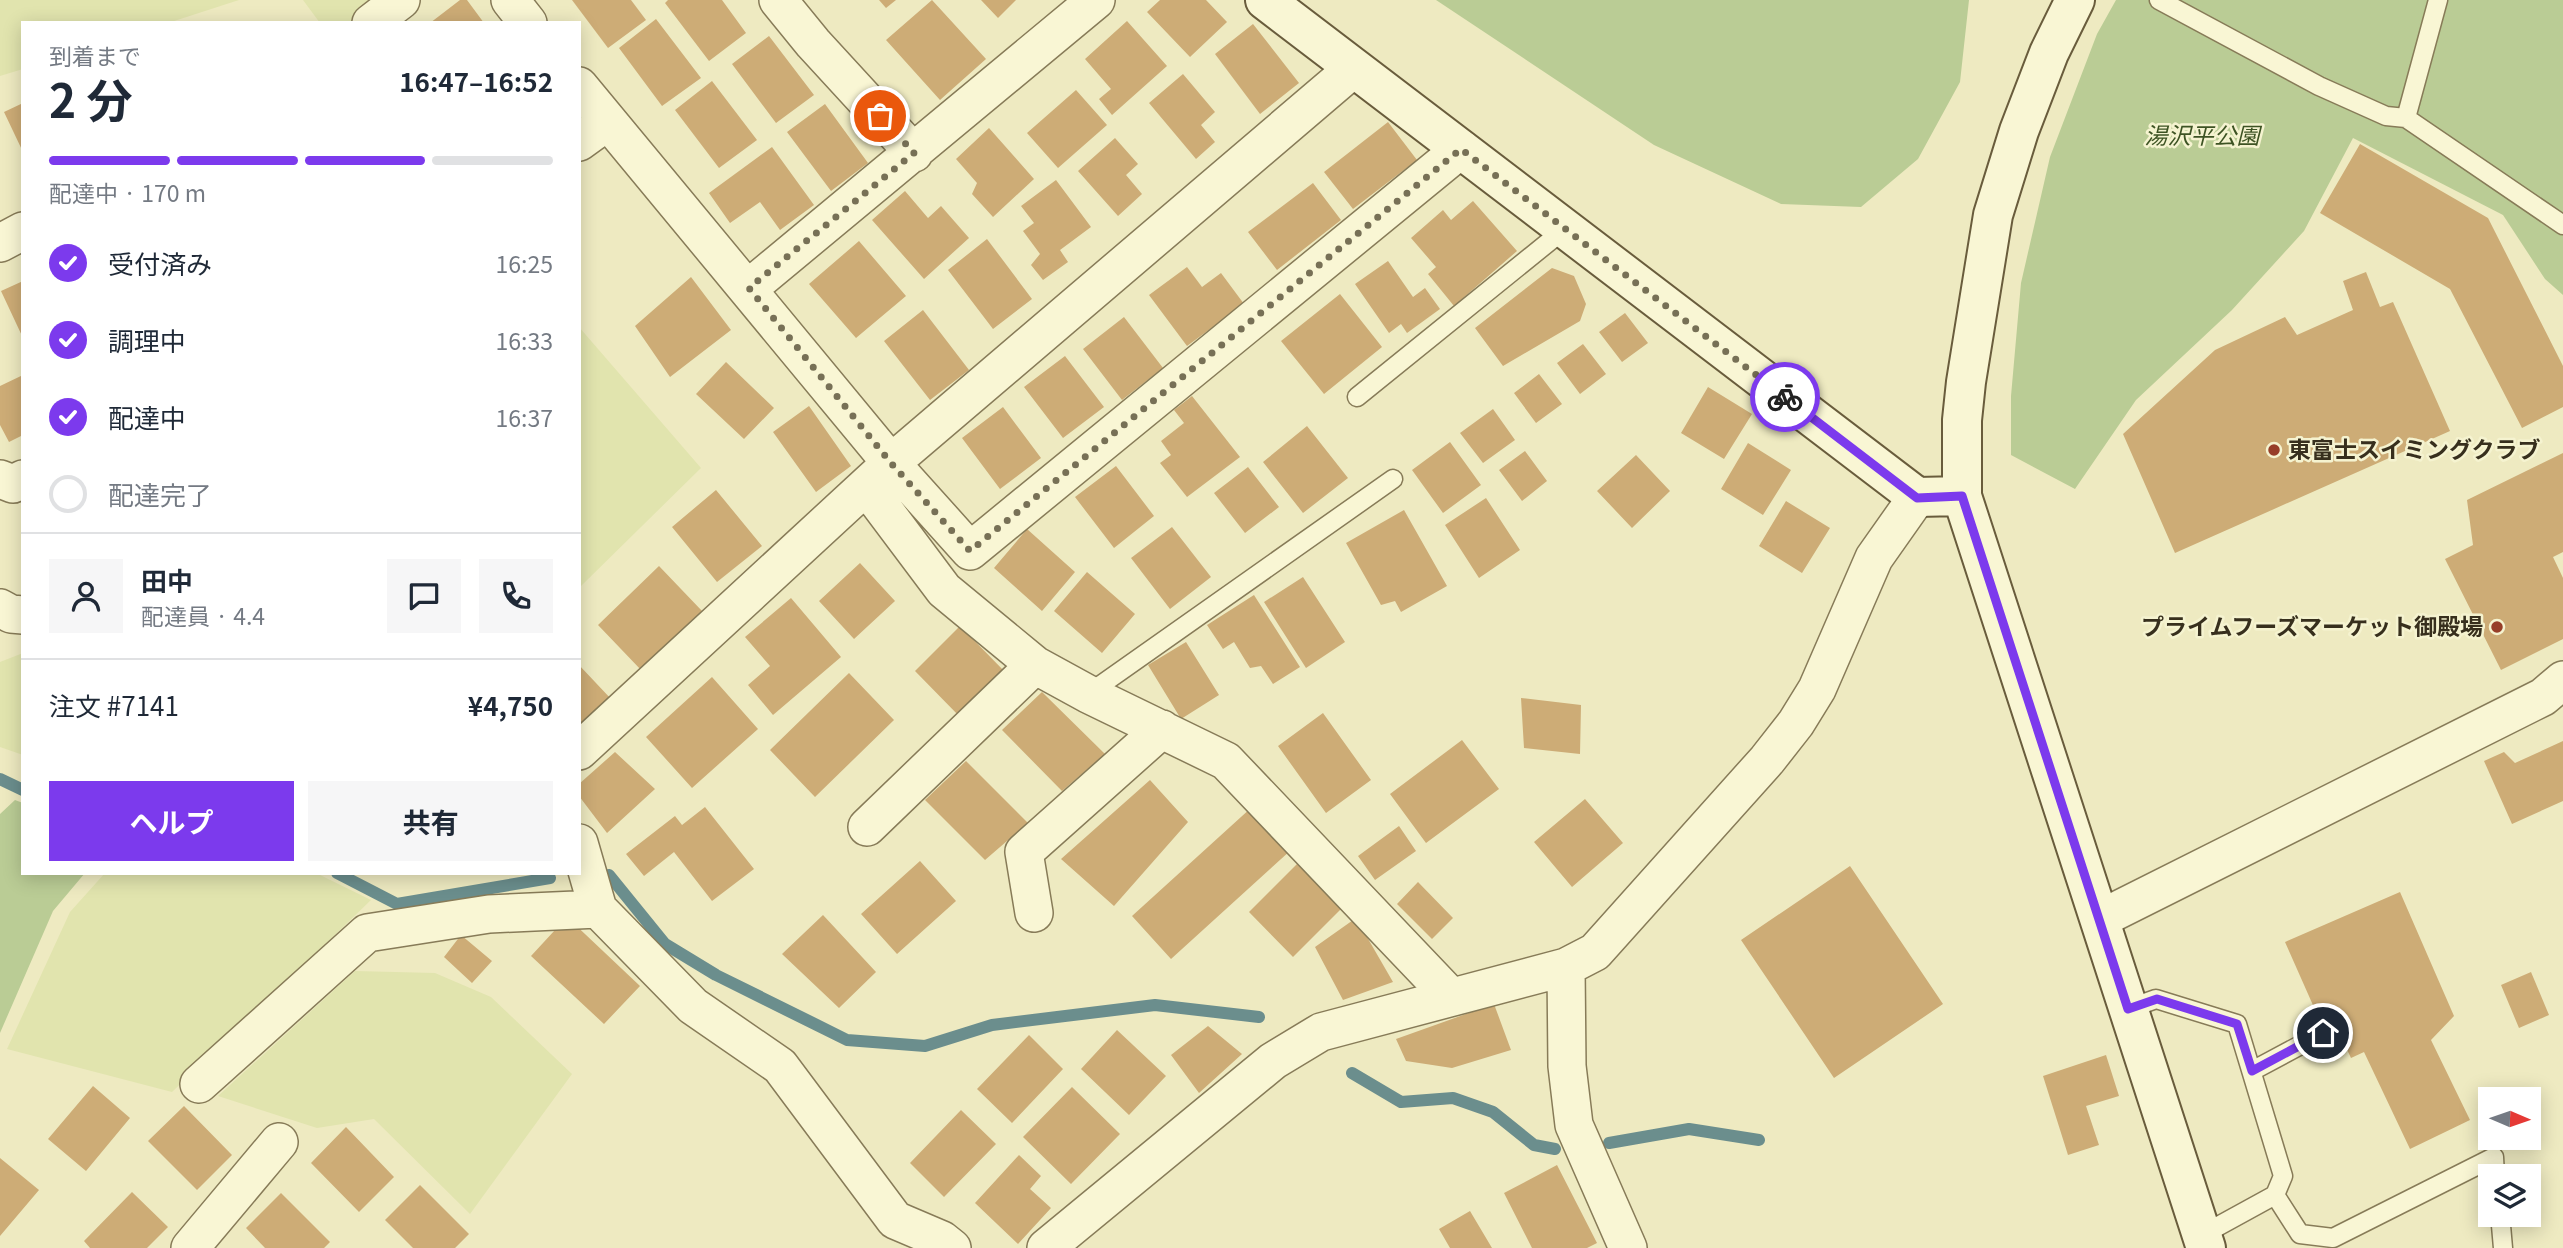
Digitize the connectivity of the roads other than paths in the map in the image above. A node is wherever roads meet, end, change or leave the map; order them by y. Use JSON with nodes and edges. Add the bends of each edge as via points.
{"nodes":[{"id":1,"x":401,"y":0,"type":"edge"},
{"id":2,"x":510,"y":0,"type":"edge"},
{"id":3,"x":778,"y":0,"type":"edge"},
{"id":4,"x":1096,"y":0,"type":"edge"},
{"id":5,"x":1265,"y":0,"type":"edge"},
{"id":6,"x":2075,"y":0,"type":"edge"},
{"id":7,"x":2159,"y":0,"type":"edge"},
{"id":8,"x":2438,"y":0,"type":"edge"},
{"id":9,"x":373,"y":21,"type":"edge"},
{"id":10,"x":526,"y":21,"type":"edge"},
{"id":11,"x":1354,"y":68,"type":"junction"},
{"id":12,"x":581,"y":92,"type":"edge"},
{"id":13,"x":2406,"y":118,"type":"junction"},
{"id":14,"x":594,"y":132,"type":"edge"},
{"id":15,"x":1461,"y":149,"type":"junction"},
{"id":16,"x":914,"y":153,"type":"junction"},
{"id":17,"x":2563,"y":225,"type":"edge"},
{"id":18,"x":1566,"y":228,"type":"junction"},
{"id":19,"x":21,"y":232,"type":"edge"},
{"id":20,"x":0,"y":243,"type":"edge"},
{"id":21,"x":749,"y":288,"type":"junction"},
{"id":22,"x":1357,"y":397,"type":"dead end"},
{"id":23,"x":879,"y":475,"type":"junction"},
{"id":24,"x":1393,"y":479,"type":"dead end"},
{"id":25,"x":1962,"y":496,"type":"junction"},
{"id":26,"x":1917,"y":498,"type":"junction"},
{"id":27,"x":0,"y":608,"type":"edge"},
{"id":28,"x":21,"y":615,"type":"edge"},
{"id":29,"x":1035,"y":665,"type":"junction"},
{"id":30,"x":2563,"y":680,"type":"edge"},
{"id":31,"x":1088,"y":694,"type":"junction"},
{"id":32,"x":1162,"y":729,"type":"junction"},
{"id":33,"x":581,"y":749,"type":"edge"},
{"id":34,"x":867,"y":827,"type":"dead end"},
{"id":35,"x":581,"y":850,"type":"edge"},
{"id":36,"x":598,"y":909,"type":"junction"},
{"id":37,"x":1034,"y":913,"type":"dead end"},
{"id":38,"x":2100,"y":919,"type":"junction"},
{"id":39,"x":1566,"y":967,"type":"junction"},
{"id":40,"x":1450,"y":996,"type":"junction"},
{"id":41,"x":2128,"y":1009,"type":"junction"},
{"id":42,"x":2323,"y":1033,"type":"dead end"},
{"id":43,"x":2252,"y":1071,"type":"junction"},
{"id":44,"x":199,"y":1084,"type":"dead end"},
{"id":45,"x":279,"y":1142,"type":"dead end"},
{"id":46,"x":2480,"y":1164,"type":"edge"},
{"id":47,"x":2495,"y":1164,"type":"edge"},
{"id":48,"x":2478,"y":1165,"type":"edge"},
{"id":49,"x":2275,"y":1195,"type":"junction"},
{"id":50,"x":2501,"y":1227,"type":"edge"},
{"id":51,"x":2204,"y":1242,"type":"edge"},
{"id":52,"x":190,"y":1248,"type":"edge"},
{"id":53,"x":952,"y":1248,"type":"edge"},
{"id":54,"x":1046,"y":1248,"type":"edge"},
{"id":55,"x":1628,"y":1248,"type":"edge"},
{"id":56,"x":2503,"y":1248,"type":"edge"}],
"edges":[{"from":1,"to":9,"type":"street"},
{"from":2,"to":10,"type":"street"},
{"from":3,"to":16,"type":"street"},
{"from":4,"to":16,"type":"street"},
{"from":5,"to":11,"type":"street"},
{"from":6,"to":25,"type":"street","via":[[2041,75],[1993,215],[1966,382]]},
{"from":7,"to":13,"type":"lane","via":[[2319,86],[2386,116]]},
{"from":8,"to":13,"type":"lane"},
{"from":11,"to":15,"type":"street"},
{"from":11,"to":23,"type":"street"},
{"from":12,"to":14,"type":"street"},
{"from":13,"to":17,"type":"lane"},
{"from":14,"to":21,"type":"street"},
{"from":15,"to":18,"type":"street"},
{"from":15,"to":23,"type":"street","via":[[970,551]]},
{"from":16,"to":21,"type":"street"},
{"from":18,"to":22,"type":"lane"},
{"from":18,"to":26,"type":"street"},
{"from":19,"to":20,"type":"street"},
{"from":21,"to":23,"type":"street"},
{"from":23,"to":29,"type":"street","via":[[944,590]]},
{"from":23,"to":33,"type":"street"},
{"from":24,"to":31,"type":"lane"},
{"from":25,"to":26,"type":"street"},
{"from":25,"to":38,"type":"street"},
{"from":26,"to":39,"type":"street","via":[[1874,558],[1817,689],[1796,723],[1595,952]]},
{"from":27,"to":28,"type":"street"},
{"from":29,"to":31,"type":"street"},
{"from":29,"to":34,"type":"street"},
{"from":30,"to":38,"type":"street","via":[[2543,697]]},
{"from":31,"to":32,"type":"street"},
{"from":32,"to":37,"type":"street","via":[[1024,852]]},
{"from":32,"to":40,"type":"street","via":[[1226,761]]},
{"from":35,"to":36,"type":"street"},
{"from":36,"to":44,"type":"street","via":[[489,915],[367,933]]},
{"from":36,"to":53,"type":"street","via":[[693,1006],[780,1066],[895,1220]]},
{"from":38,"to":41,"type":"street"},
{"from":39,"to":40,"type":"street"},
{"from":39,"to":55,"type":"street","via":[[1567,1066],[1574,1125]]},
{"from":40,"to":54,"type":"street","via":[[1321,1032],[1273,1061]]},
{"from":41,"to":43,"type":"lane","via":[[2157,999],[2237,1024]]},
{"from":41,"to":51,"type":"street"},
{"from":42,"to":43,"type":"lane"},
{"from":43,"to":49,"type":"lane","via":[[2283,1176]]},
{"from":45,"to":52,"type":"street"},
{"from":46,"to":47,"type":"lane","via":[[2494,1157]]},
{"from":48,"to":49,"type":"lane","via":[[2333,1238],[2300,1234]]},
{"from":49,"to":51,"type":"lane"},
{"from":50,"to":56,"type":"lane"}]}
